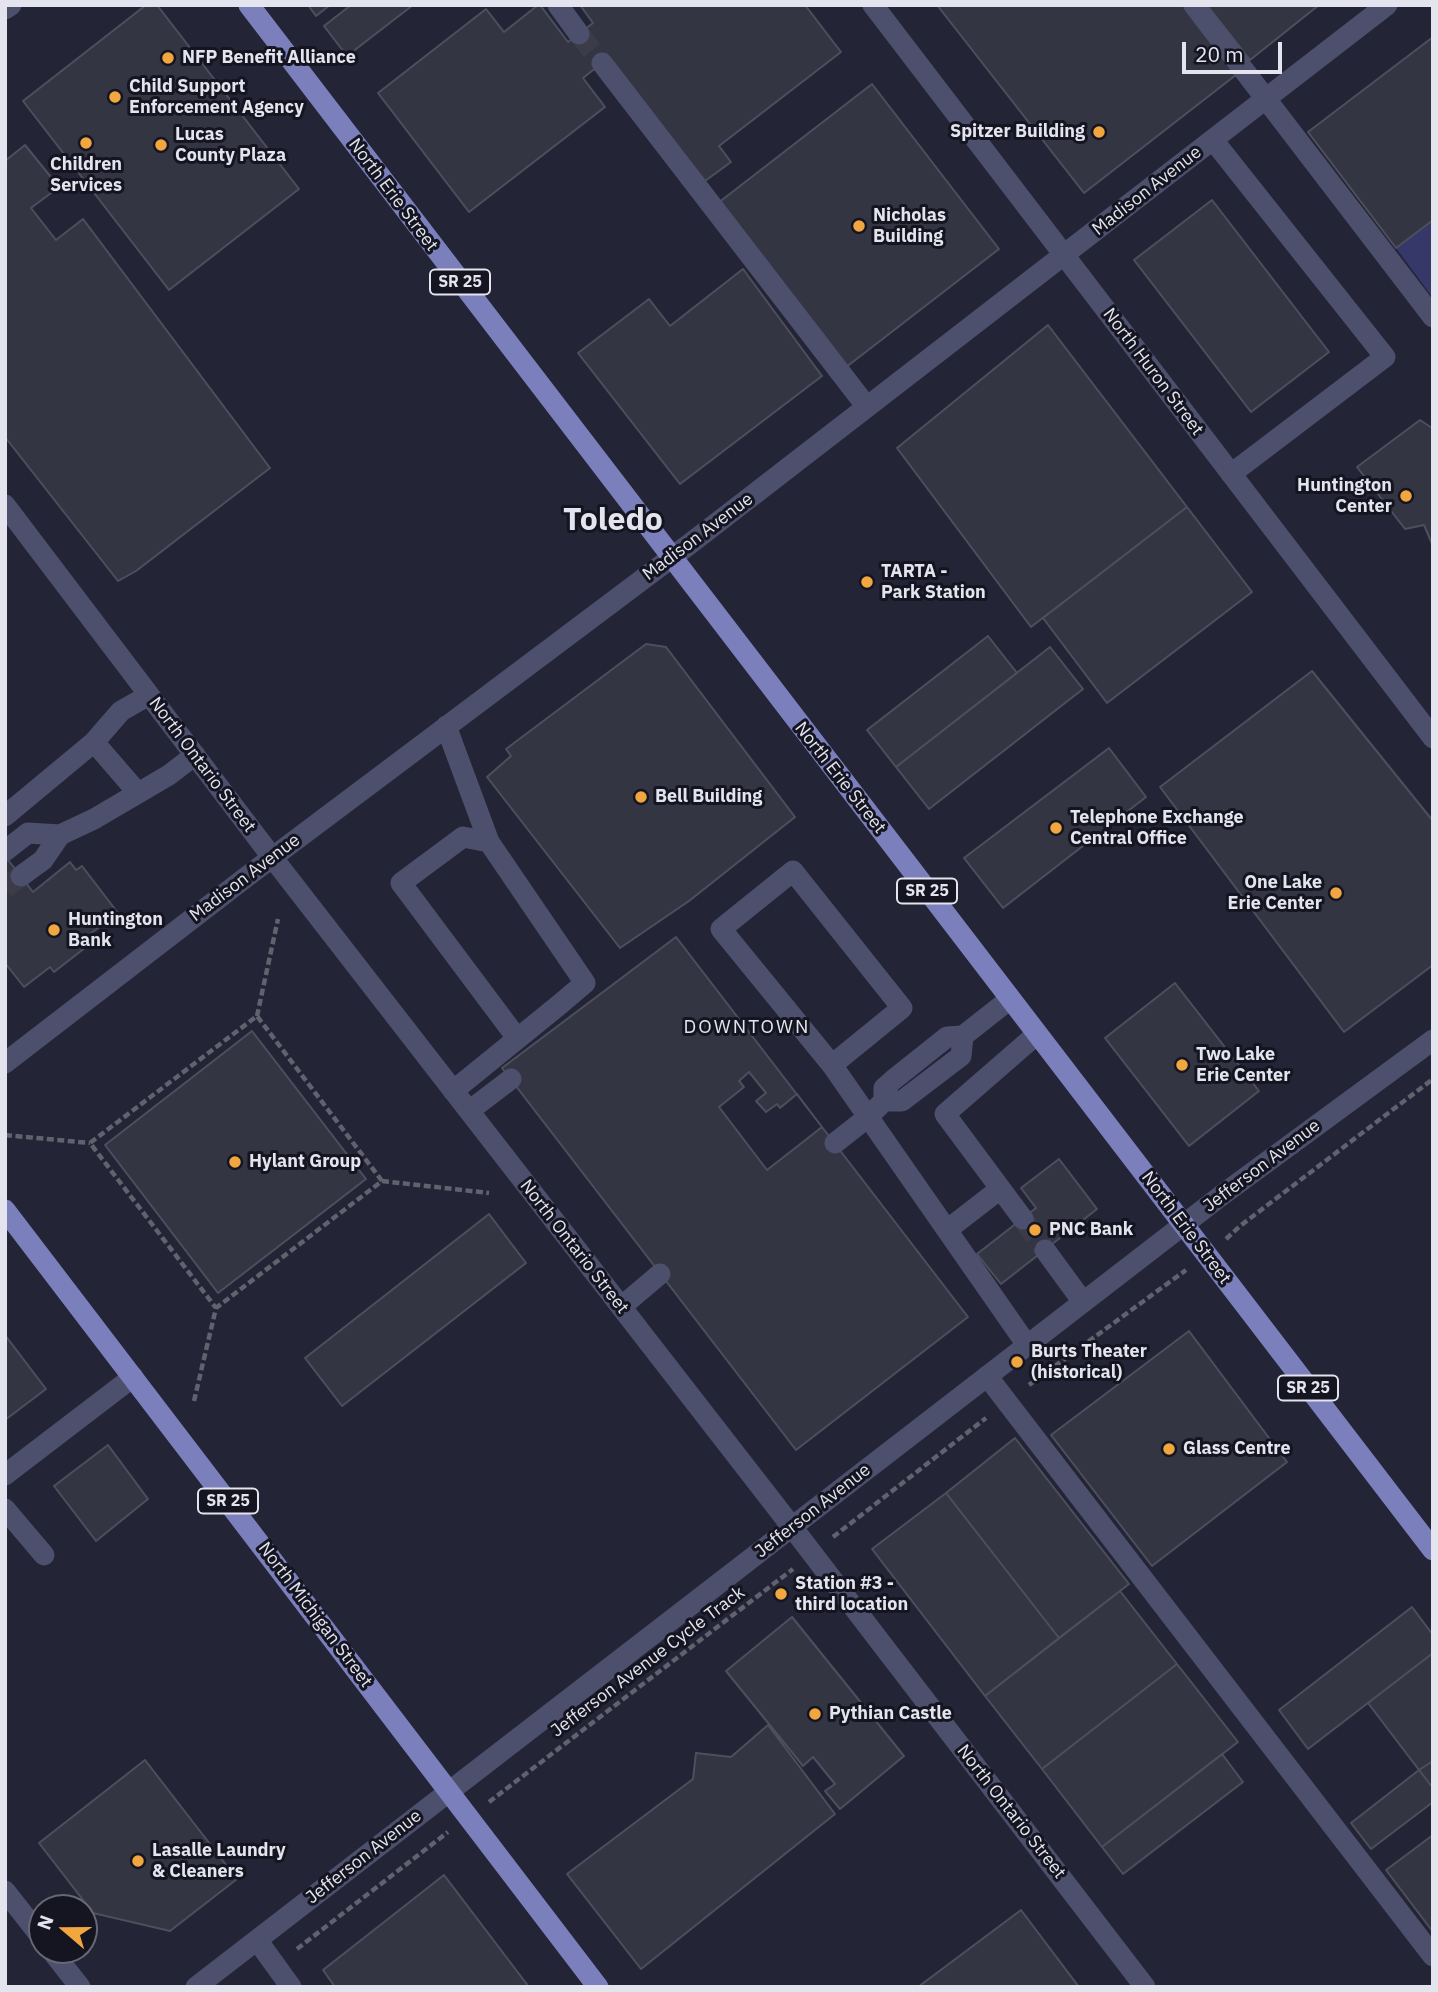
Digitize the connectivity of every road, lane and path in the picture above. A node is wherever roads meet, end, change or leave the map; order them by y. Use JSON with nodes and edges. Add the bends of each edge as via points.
{"nodes":[{"id":1,"x":11,"y":5,"type":"edge"},
{"id":2,"x":249,"y":5,"type":"edge"},
{"id":3,"x":558,"y":5,"type":"edge"},
{"id":4,"x":873,"y":5,"type":"edge"},
{"id":5,"x":1194,"y":5,"type":"edge"},
{"id":6,"x":1387,"y":5,"type":"edge"},
{"id":7,"x":5,"y":9,"type":"edge"},
{"id":8,"x":579,"y":34,"type":"tunnel mouth"},
{"id":9,"x":602,"y":63,"type":"tunnel mouth"},
{"id":10,"x":1265,"y":99,"type":"junction"},
{"id":11,"x":1213,"y":140,"type":"junction"},
{"id":12,"x":1064,"y":255,"type":"junction"},
{"id":13,"x":1433,"y":317,"type":"edge"},
{"id":14,"x":867,"y":407,"type":"junction"},
{"id":15,"x":1231,"y":474,"type":"junction"},
{"id":16,"x":5,"y":505,"type":"edge"},
{"id":17,"x":671,"y":558,"type":"junction"},
{"id":18,"x":149,"y":695,"type":"junction"},
{"id":19,"x":446,"y":726,"type":"junction"},
{"id":20,"x":1433,"y":738,"type":"edge"},
{"id":21,"x":94,"y":742,"type":"junction"},
{"id":22,"x":195,"y":755,"type":"junction"},
{"id":23,"x":138,"y":793,"type":"junction"},
{"id":24,"x":5,"y":816,"type":"edge"},
{"id":25,"x":60,"y":835,"type":"junction"},
{"id":26,"x":489,"y":842,"type":"junction"},
{"id":27,"x":5,"y":851,"type":"edge"},
{"id":28,"x":272,"y":857,"type":"junction"},
{"id":29,"x":21,"y":876,"type":"tunnel mouth"},
{"id":30,"x":278,"y":919,"type":"dead end"},
{"id":31,"x":1010,"y":999,"type":"junction"},
{"id":32,"x":257,"y":1016,"type":"junction"},
{"id":33,"x":1037,"y":1034,"type":"junction"},
{"id":34,"x":517,"y":1038,"type":"junction"},
{"id":35,"x":1433,"y":1040,"type":"edge"},
{"id":36,"x":5,"y":1063,"type":"edge"},
{"id":37,"x":832,"y":1065,"type":"junction"},
{"id":38,"x":511,"y":1079,"type":"dead end"},
{"id":39,"x":1433,"y":1079,"type":"edge"},
{"id":40,"x":453,"y":1091,"type":"junction"},
{"id":41,"x":469,"y":1111,"type":"junction"},
{"id":42,"x":868,"y":1117,"type":"junction"},
{"id":43,"x":5,"y":1135,"type":"edge"},
{"id":44,"x":90,"y":1143,"type":"junction"},
{"id":45,"x":835,"y":1143,"type":"dead end"},
{"id":46,"x":382,"y":1181,"type":"junction"},
{"id":47,"x":1000,"y":1189,"type":"junction"},
{"id":48,"x":489,"y":1193,"type":"dead end"},
{"id":49,"x":5,"y":1210,"type":"edge"},
{"id":50,"x":1023,"y":1219,"type":"tunnel mouth"},
{"id":51,"x":1184,"y":1225,"type":"junction"},
{"id":52,"x":947,"y":1230,"type":"junction"},
{"id":53,"x":1045,"y":1250,"type":"tunnel mouth"},
{"id":54,"x":1207,"y":1256,"type":"junction"},
{"id":55,"x":660,"y":1274,"type":"dead end"},
{"id":56,"x":1083,"y":1302,"type":"junction"},
{"id":57,"x":621,"y":1307,"type":"junction"},
{"id":58,"x":216,"y":1308,"type":"junction"},
{"id":59,"x":1027,"y":1345,"type":"junction"},
{"id":60,"x":988,"y":1376,"type":"junction"},
{"id":61,"x":133,"y":1377,"type":"junction"},
{"id":62,"x":194,"y":1401,"type":"dead end"},
{"id":63,"x":1007,"y":1402,"type":"junction"},
{"id":64,"x":5,"y":1475,"type":"edge"},
{"id":65,"x":5,"y":1509,"type":"edge"},
{"id":66,"x":792,"y":1527,"type":"junction"},
{"id":67,"x":1433,"y":1550,"type":"edge"},
{"id":68,"x":812,"y":1553,"type":"junction"},
{"id":69,"x":44,"y":1555,"type":"dead end"},
{"id":70,"x":450,"y":1791,"type":"junction"},
{"id":71,"x":469,"y":1817,"type":"junction"},
{"id":72,"x":5,"y":1891,"type":"edge"},
{"id":73,"x":28,"y":1920,"type":"edge"},
{"id":74,"x":257,"y":1940,"type":"junction"},
{"id":75,"x":1433,"y":1956,"type":"edge"},
{"id":76,"x":62,"y":1964,"type":"edge"},
{"id":77,"x":275,"y":1966,"type":"junction"},
{"id":78,"x":80,"y":1987,"type":"edge"},
{"id":79,"x":196,"y":1987,"type":"edge"},
{"id":80,"x":291,"y":1987,"type":"edge"},
{"id":81,"x":598,"y":1987,"type":"edge"},
{"id":82,"x":1145,"y":1987,"type":"edge"}],
"edges":[{"from":1,"to":7,"type":"street"},
{"from":2,"to":17,"type":"main road","name":"North Erie Street","number":"SR 25"},
{"from":3,"to":8,"type":"street"},
{"from":4,"to":12,"type":"street","name":"North Huron Street"},
{"from":5,"to":10,"type":"street"},
{"from":6,"to":10,"type":"street","name":"Madison Avenue"},
{"from":9,"to":14,"type":"street"},
{"from":10,"to":11,"type":"street","name":"Madison Avenue"},
{"from":10,"to":13,"type":"street"},
{"from":11,"to":12,"type":"street","name":"Madison Avenue"},
{"from":11,"to":15,"type":"street","via":[[1385,357]]},
{"from":12,"to":14,"type":"street","name":"Madison Avenue"},
{"from":12,"to":15,"type":"street","name":"North Huron Street"},
{"from":14,"to":17,"type":"street","name":"Madison Avenue"},
{"from":15,"to":20,"type":"street","name":"North Huron Street"},
{"from":16,"to":18,"type":"street","name":"North Ontario Street"},
{"from":17,"to":19,"type":"street","name":"Madison Avenue"},
{"from":17,"to":31,"type":"main road","name":"North Erie Street","number":"SR 25"},
{"from":18,"to":21,"type":"street","via":[[121,711]]},
{"from":18,"to":22,"type":"street","name":"North Ontario Street"},
{"from":19,"to":26,"type":"street"},
{"from":19,"to":28,"type":"street","name":"Madison Avenue"},
{"from":21,"to":23,"type":"street"},
{"from":21,"to":24,"type":"street"},
{"from":22,"to":23,"type":"street"},
{"from":22,"to":28,"type":"street","name":"North Ontario Street"},
{"from":23,"to":25,"type":"street"},
{"from":25,"to":27,"type":"street","via":[[28,833]]},
{"from":25,"to":29,"type":"street","via":[[43,860]]},
{"from":26,"to":34,"type":"street","via":[[584,984],[564,1011]]},
{"from":26,"to":34,"type":"street","via":[[463,837],[401,883]]},
{"from":28,"to":36,"type":"street","name":"Madison Avenue"},
{"from":28,"to":40,"type":"street","name":"North Ontario Street"},
{"from":30,"to":32,"type":"path"},
{"from":31,"to":33,"type":"main road","name":"North Erie Street","number":"SR 25"},
{"from":31,"to":42,"type":"street","via":[[964,1037],[947,1037],[884,1087],[884,1101]]},
{"from":32,"to":44,"type":"path"},
{"from":32,"to":46,"type":"path"},
{"from":33,"to":47,"type":"street","via":[[945,1114]]},
{"from":33,"to":51,"type":"main road","name":"North Erie Street","number":"SR 25"},
{"from":34,"to":40,"type":"street"},
{"from":35,"to":51,"type":"street","name":"Jefferson Avenue"},
{"from":37,"to":37,"type":"street","via":[[902,1007],[793,871],[721,929]]},
{"from":37,"to":42,"type":"street"},
{"from":38,"to":41,"type":"street"},
{"from":39,"to":54,"type":"path","name":"Jefferson Avenue Cycle Track"},
{"from":40,"to":41,"type":"street","name":"North Ontario Street"},
{"from":41,"to":57,"type":"street","name":"North Ontario Street"},
{"from":42,"to":45,"type":"street"},
{"from":42,"to":52,"type":"street"},
{"from":43,"to":44,"type":"path"},
{"from":44,"to":58,"type":"path"},
{"from":46,"to":48,"type":"path"},
{"from":46,"to":58,"type":"path"},
{"from":47,"to":50,"type":"street"},
{"from":47,"to":52,"type":"street"},
{"from":49,"to":61,"type":"main road","name":"North Michigan Street","number":"SR 25"},
{"from":51,"to":54,"type":"main road","name":"North Erie Street","number":"SR 25"},
{"from":51,"to":56,"type":"street","name":"Jefferson Avenue"},
{"from":52,"to":59,"type":"street"},
{"from":53,"to":56,"type":"street"},
{"from":54,"to":63,"type":"path","name":"Jefferson Avenue Cycle Track"},
{"from":54,"to":67,"type":"main road","name":"North Erie Street","number":"SR 25"},
{"from":55,"to":57,"type":"street"},
{"from":56,"to":59,"type":"street","name":"Jefferson Avenue"},
{"from":57,"to":66,"type":"street","name":"North Ontario Street"},
{"from":58,"to":62,"type":"path"},
{"from":59,"to":60,"type":"street","name":"Jefferson Avenue"},
{"from":60,"to":63,"type":"street"},
{"from":60,"to":66,"type":"street","name":"Jefferson Avenue"},
{"from":61,"to":64,"type":"street"},
{"from":61,"to":70,"type":"main road","name":"North Michigan Street","number":"SR 25"},
{"from":63,"to":68,"type":"path","name":"Jefferson Avenue Cycle Track"},
{"from":63,"to":75,"type":"street"},
{"from":65,"to":69,"type":"street"},
{"from":66,"to":68,"type":"street","name":"North Ontario Street"},
{"from":66,"to":70,"type":"street","name":"Jefferson Avenue"},
{"from":68,"to":71,"type":"path","name":"Jefferson Avenue Cycle Track"},
{"from":68,"to":82,"type":"street","name":"North Ontario Street"},
{"from":70,"to":71,"type":"main road","name":"North Michigan Street","number":"SR 25"},
{"from":70,"to":74,"type":"street","name":"Jefferson Avenue"},
{"from":71,"to":77,"type":"path","name":"Jefferson Avenue Cycle Track"},
{"from":71,"to":81,"type":"main road","name":"North Michigan Street","number":"SR 25"},
{"from":72,"to":73,"type":"street"},
{"from":74,"to":77,"type":"street"},
{"from":74,"to":79,"type":"street","name":"Jefferson Avenue"},
{"from":76,"to":78,"type":"street"},
{"from":77,"to":80,"type":"street"}]}
